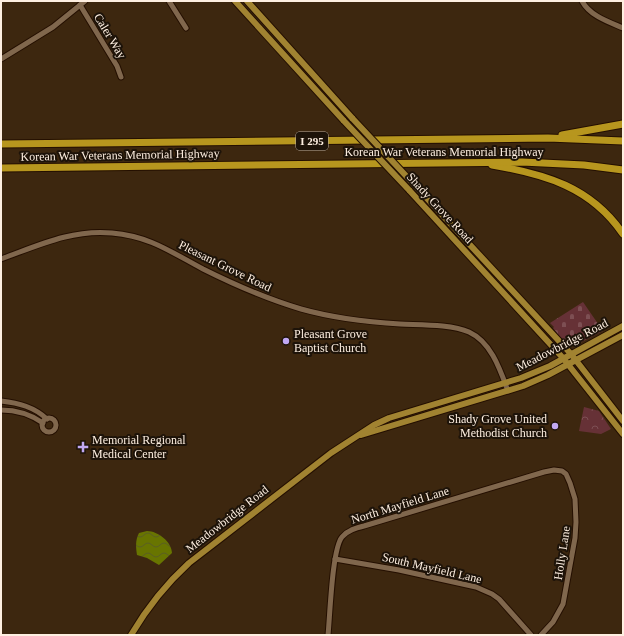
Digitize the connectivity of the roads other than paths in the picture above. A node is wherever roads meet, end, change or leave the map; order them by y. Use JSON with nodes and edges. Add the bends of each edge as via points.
{"nodes":[{"id":1,"x":85,"y":1,"type":"edge"},
{"id":2,"x":169,"y":1,"type":"edge"},
{"id":3,"x":235,"y":1,"type":"edge"},
{"id":4,"x":247,"y":1,"type":"edge"},
{"id":5,"x":582,"y":1,"type":"edge"},
{"id":6,"x":80,"y":5,"type":"junction"},
{"id":7,"x":186,"y":28,"type":"dead end"},
{"id":8,"x":623,"y":28,"type":"edge"},
{"id":9,"x":297,"y":56,"type":"junction"},
{"id":10,"x":1,"y":59,"type":"edge"},
{"id":11,"x":290,"y":62,"type":"junction"},
{"id":12,"x":121,"y":77,"type":"dead end"},
{"id":13,"x":623,"y":124,"type":"edge"},
{"id":14,"x":542,"y":138,"type":"junction"},
{"id":15,"x":623,"y":141,"type":"edge"},
{"id":16,"x":1,"y":144,"type":"edge"},
{"id":17,"x":476,"y":162,"type":"junction"},
{"id":18,"x":1,"y":168,"type":"edge"},
{"id":19,"x":623,"y":170,"type":"edge"},
{"id":20,"x":623,"y":234,"type":"edge"},
{"id":21,"x":1,"y":259,"type":"edge"},
{"id":22,"x":623,"y":326,"type":"edge"},
{"id":23,"x":623,"y":335,"type":"edge"},
{"id":24,"x":571,"y":354,"type":"junction"},
{"id":25,"x":563,"y":358,"type":"junction"},
{"id":26,"x":576,"y":361,"type":"junction"},
{"id":27,"x":569,"y":365,"type":"junction"},
{"id":28,"x":505,"y":384,"type":"junction"},
{"id":29,"x":508,"y":391,"type":"junction"},
{"id":30,"x":1,"y":401,"type":"edge"},
{"id":31,"x":1,"y":410,"type":"edge"},
{"id":32,"x":47,"y":419,"type":"junction"},
{"id":33,"x":623,"y":421,"type":"edge"},
{"id":34,"x":43,"y":423,"type":"junction"},
{"id":35,"x":623,"y":434,"type":"edge"},
{"id":36,"x":352,"y":438,"type":"junction"},
{"id":37,"x":562,"y":471,"type":"joint"},
{"id":38,"x":335,"y":559,"type":"junction"},
{"id":39,"x":131,"y":635,"type":"edge"},
{"id":40,"x":328,"y":635,"type":"edge"},
{"id":41,"x":530,"y":635,"type":"edge"},
{"id":42,"x":541,"y":635,"type":"edge"}],
"edges":[{"from":1,"to":6,"type":"street"},
{"from":2,"to":7,"type":"street"},
{"from":3,"to":11,"type":"main road","name":"Shady Grove Road"},
{"from":4,"to":9,"type":"main road","name":"Shady Grove Road"},
{"from":5,"to":8,"type":"street","via":[[598,16]]},
{"from":6,"to":10,"type":"street","via":[[53,27]]},
{"from":6,"to":12,"type":"street","name":"Caler Way"},
{"from":9,"to":11,"type":"main road"},
{"from":9,"to":24,"type":"main road","name":"Shady Grove Road","bridge":true},
{"from":11,"to":25,"type":"main road","name":"Shady Grove Road","bridge":true},
{"from":13,"to":14,"type":"highway"},
{"from":14,"to":15,"type":"highway","name":"Korean War Veterans Memorial Highway","number":"I 295"},
{"from":14,"to":16,"type":"highway","name":"Korean War Veterans Memorial Highway","number":"I 295"},
{"from":17,"to":18,"type":"highway","name":"Korean War Veterans Memorial Highway","number":"I 295"},
{"from":17,"to":19,"type":"highway","name":"Korean War Veterans Memorial Highway","number":"I 295","via":[[540,162]]},
{"from":17,"to":20,"type":"highway","via":[[526,171],[580,192],[607,214]]},
{"from":21,"to":28,"type":"street","name":"Pleasant Grove Road","via":[[76,234],[97,232],[133,236],[165,248],[230,282],[302,309],[347,318],[456,328],[469,332],[489,349]]},
{"from":22,"to":24,"type":"main road","name":"Meadowbridge Road"},
{"from":23,"to":26,"type":"main road","name":"Meadowbridge Road"},
{"from":24,"to":25,"type":"main road","name":"Meadowbridge Road"},
{"from":24,"to":26,"type":"main road","name":"Shady Grove Road"},
{"from":25,"to":27,"type":"main road","name":"Shady Grove Road"},
{"from":25,"to":28,"type":"main road","name":"Meadowbridge Road","via":[[537,372]]},
{"from":26,"to":27,"type":"main road","name":"Meadowbridge Road"},
{"from":26,"to":33,"type":"main road","name":"Shady Grove Road"},
{"from":27,"to":29,"type":"main road","name":"Meadowbridge Road"},
{"from":27,"to":35,"type":"main road","name":"Shady Grove Road"},
{"from":28,"to":29,"type":"street","name":"Pleasant Grove Road"},
{"from":28,"to":36,"type":"main road","name":"Meadowbridge Road","via":[[389,418]]},
{"from":29,"to":36,"type":"main road","name":"Meadowbridge Road"},
{"from":30,"to":32,"type":"street","via":[[38,411]]},
{"from":31,"to":34,"type":"street","via":[[32,416]]},
{"from":32,"to":34,"type":"street"},
{"from":32,"to":34,"type":"street","via":[[55,422],[54,430],[46,431]]},
{"from":36,"to":39,"type":"main road","name":"Meadowbridge Road","via":[[189,562],[154,601]]},
{"from":37,"to":38,"type":"street","name":"North Mayfield Lane","via":[[544,472],[349,531],[339,542]]},
{"from":37,"to":42,"type":"street","name":"Holly Lane","via":[[566,474],[575,499],[575,538],[563,604],[553,622]]},
{"from":38,"to":40,"type":"street","name":"North Mayfield Lane"},
{"from":38,"to":41,"type":"street","name":"South Mayfield Lane","via":[[399,570],[481,589],[502,602]]}]}
